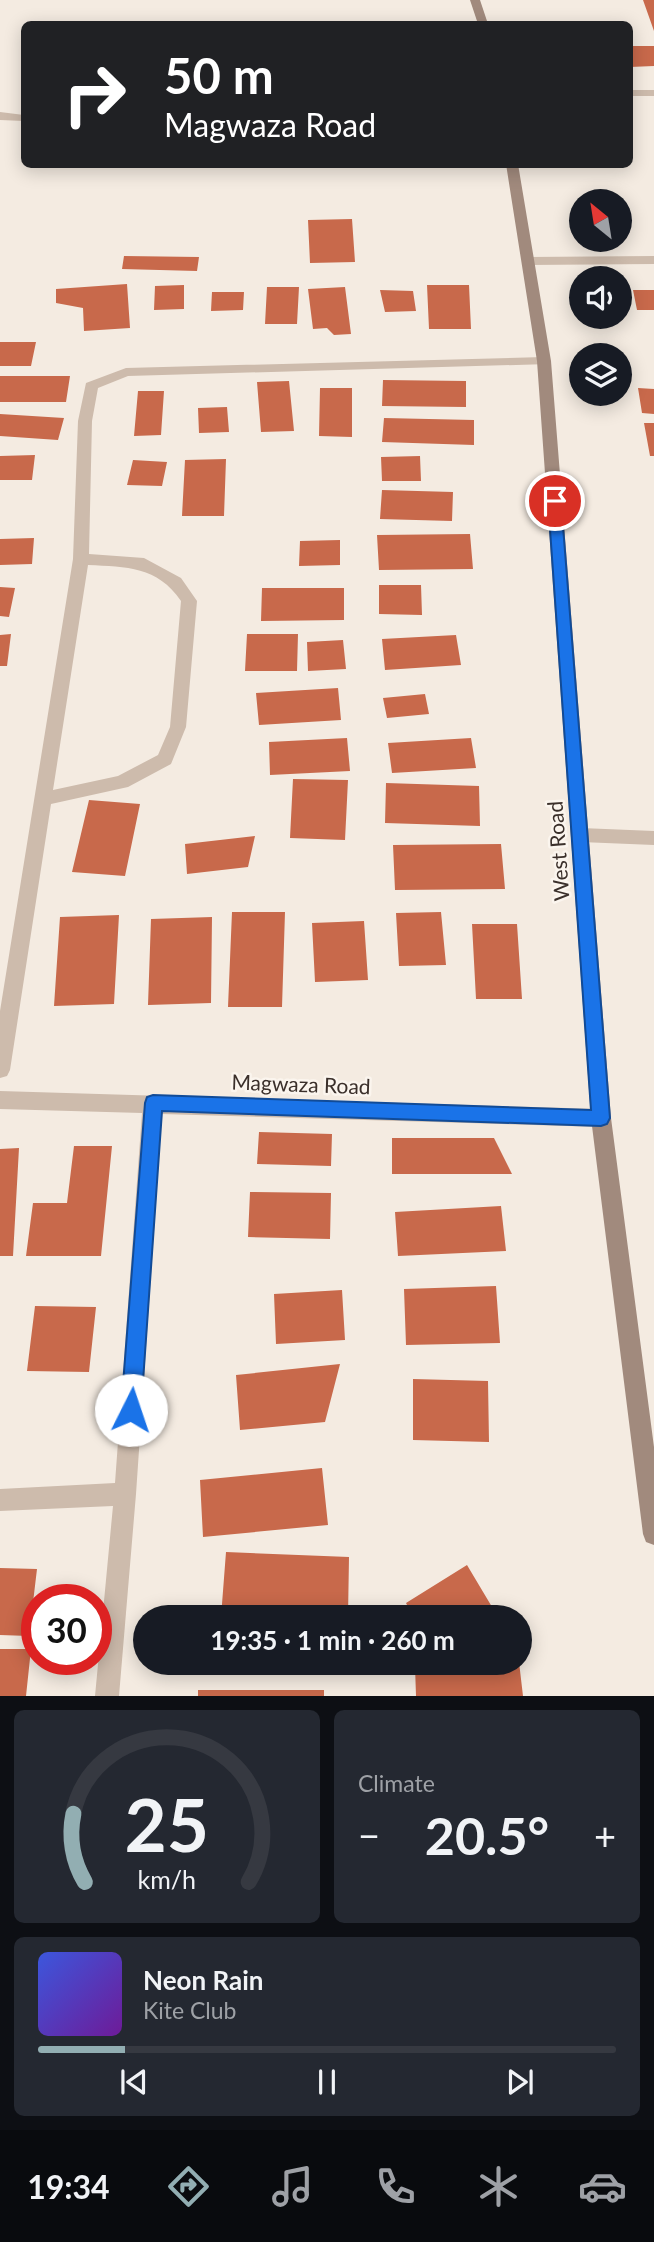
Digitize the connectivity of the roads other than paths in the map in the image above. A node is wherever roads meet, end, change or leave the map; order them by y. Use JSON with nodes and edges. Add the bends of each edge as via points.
{"nodes":[{"id":1,"x":475,"y":0,"type":"edge"},
{"id":2,"x":482,"y":21,"type":"edge"},
{"id":3,"x":633,"y":93,"type":"edge"},
{"id":4,"x":654,"y":94,"type":"edge"},
{"id":5,"x":0,"y":116,"type":"edge"},
{"id":6,"x":21,"y":118,"type":"edge"},
{"id":7,"x":513,"y":168,"type":"edge"},
{"id":8,"x":654,"y":260,"type":"edge"},
{"id":9,"x":528,"y":261,"type":"junction"},
{"id":10,"x":544,"y":361,"type":"junction"},
{"id":11,"x":81,"y":559,"type":"junction"},
{"id":12,"x":43,"y":799,"type":"junction"},
{"id":13,"x":581,"y":835,"type":"junction"},
{"id":14,"x":654,"y":838,"type":"edge"},
{"id":15,"x":0,"y":1070,"type":"edge"},
{"id":16,"x":0,"y":1100,"type":"edge"},
{"id":17,"x":153,"y":1103,"type":"junction"},
{"id":18,"x":601,"y":1118,"type":"junction"},
{"id":19,"x":125,"y":1494,"type":"junction"},
{"id":20,"x":0,"y":1500,"type":"edge"},
{"id":21,"x":654,"y":1534,"type":"edge"},
{"id":22,"x":107,"y":1696,"type":"edge"}],
"edges":[{"from":1,"to":2,"type":"street"},
{"from":3,"to":4,"type":"street"},
{"from":5,"to":6,"type":"street"},
{"from":7,"to":9,"type":"street","name":"West Road"},
{"from":8,"to":9,"type":"street"},
{"from":9,"to":10,"type":"street","name":"West Road"},
{"from":10,"to":11,"type":"street","via":[[126,372],[91,386],[85,421]]},
{"from":10,"to":13,"type":"street","name":"West Road"},
{"from":11,"to":12,"type":"street"},
{"from":11,"to":12,"type":"street","via":[[139,562],[176,582],[189,601],[178,727],[166,759],[155,765],[122,782]]},
{"from":12,"to":15,"type":"street"},
{"from":13,"to":14,"type":"street"},
{"from":13,"to":18,"type":"street","name":"West Road"},
{"from":16,"to":17,"type":"street","name":"Magwaza Road"},
{"from":17,"to":18,"type":"street","name":"Magwaza Road"},
{"from":17,"to":19,"type":"street"},
{"from":18,"to":21,"type":"street","name":"West Road"},
{"from":19,"to":20,"type":"street"},
{"from":19,"to":22,"type":"street"}]}
